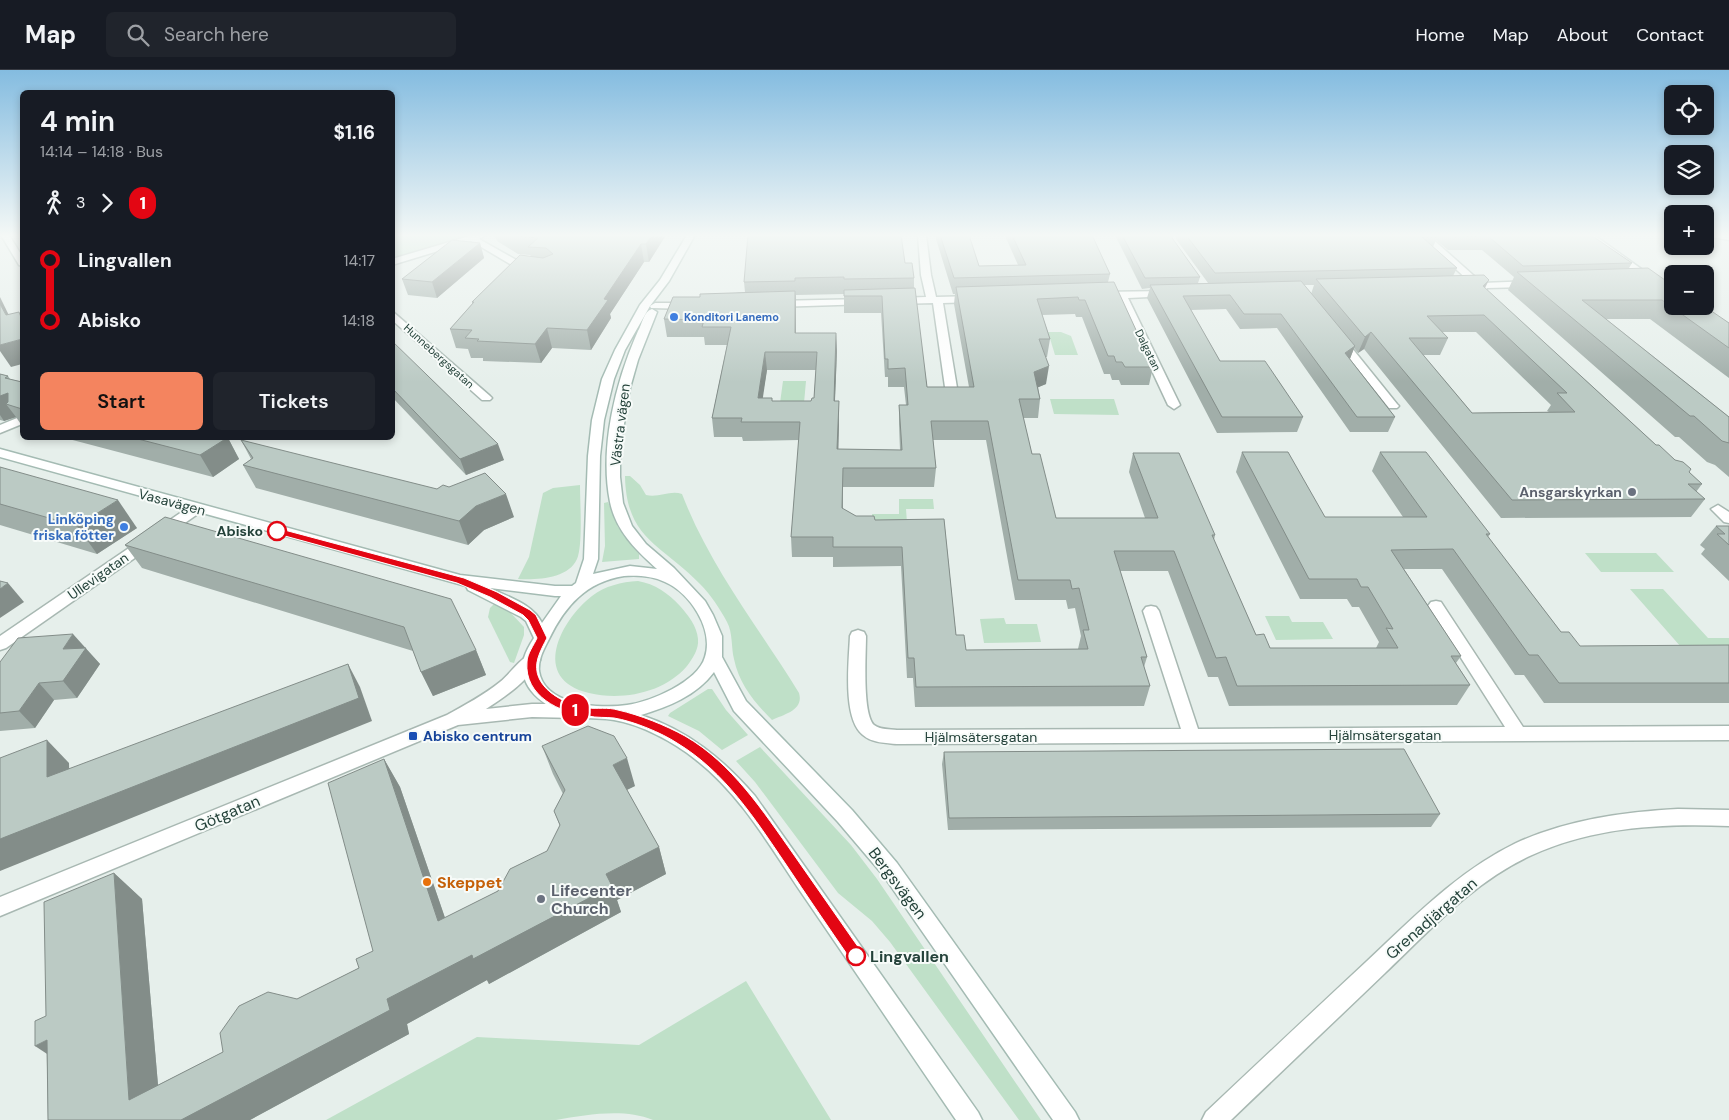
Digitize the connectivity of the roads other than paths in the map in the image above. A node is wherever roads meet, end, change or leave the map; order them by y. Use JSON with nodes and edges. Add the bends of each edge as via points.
{"nodes":[{"id":1,"x":662,"y":284,"type":"edge"},
{"id":2,"x":663,"y":284,"type":"edge"},
{"id":3,"x":929,"y":284,"type":"edge"},
{"id":4,"x":1538,"y":284,"type":"edge"},
{"id":5,"x":1479,"y":285,"type":"junction"},
{"id":6,"x":1455,"y":286,"type":"edge"},
{"id":7,"x":1182,"y":293,"type":"edge"},
{"id":8,"x":1122,"y":295,"type":"junction"},
{"id":9,"x":1091,"y":296,"type":"edge"},
{"id":10,"x":982,"y":298,"type":"edge"},
{"id":11,"x":1493,"y":298,"type":"edge"},
{"id":12,"x":935,"y":300,"type":"junction"},
{"id":13,"x":764,"y":304,"type":"edge"},
{"id":14,"x":655,"y":306,"type":"junction"},
{"id":15,"x":698,"y":306,"type":"edge"},
{"id":16,"x":395,"y":317,"type":"edge"},
{"id":17,"x":1331,"y":329,"type":"edge"},
{"id":18,"x":952,"y":394,"type":"edge"},
{"id":19,"x":486,"y":398,"type":"dead end"},
{"id":20,"x":1174,"y":405,"type":"dead end"},
{"id":21,"x":1393,"y":406,"type":"dead end"},
{"id":22,"x":20,"y":421,"type":"edge"},
{"id":23,"x":0,"y":429,"type":"edge"},
{"id":24,"x":0,"y":453,"type":"edge"},
{"id":25,"x":197,"y":508,"type":"junction"},
{"id":26,"x":1718,"y":509,"type":"dead end"},
{"id":27,"x":1729,"y":519,"type":"edge"},
{"id":28,"x":460,"y":580,"type":"junction"},
{"id":29,"x":679,"y":583,"type":"junction"},
{"id":30,"x":579,"y":588,"type":"junction"},
{"id":31,"x":1436,"y":606,"type":"dead end"},
{"id":32,"x":1151,"y":611,"type":"dead end"},
{"id":33,"x":858,"y":636,"type":"dead end"},
{"id":34,"x":542,"y":638,"type":"junction"},
{"id":35,"x":0,"y":644,"type":"edge"},
{"id":36,"x":714,"y":658,"type":"junction"},
{"id":37,"x":532,"y":660,"type":"junction"},
{"id":38,"x":588,"y":712,"type":"junction"},
{"id":39,"x":616,"y":714,"type":"junction"},
{"id":40,"x":453,"y":720,"type":"junction"},
{"id":41,"x":1729,"y":733,"type":"edge"},
{"id":42,"x":1519,"y":735,"type":"junction"},
{"id":43,"x":1192,"y":737,"type":"junction"},
{"id":44,"x":1729,"y":818,"type":"edge"},
{"id":45,"x":0,"y":907,"type":"edge"},
{"id":46,"x":970,"y":1120,"type":"edge"},
{"id":47,"x":1067,"y":1120,"type":"edge"},
{"id":48,"x":1214,"y":1120,"type":"edge"}],
"edges":[{"from":1,"to":30,"type":"street","name":"Västra vägen","via":[[645,305],[608,379],[598,420],[594,456],[591,559]]},
{"from":2,"to":14,"type":"street","name":"Västra vägen"},
{"from":3,"to":12,"type":"street"},
{"from":4,"to":5,"type":"street"},
{"from":5,"to":6,"type":"street"},
{"from":5,"to":11,"type":"street"},
{"from":7,"to":8,"type":"street"},
{"from":8,"to":9,"type":"street"},
{"from":8,"to":20,"type":"street","name":"Dalgatan"},
{"from":10,"to":12,"type":"street"},
{"from":12,"to":13,"type":"street"},
{"from":12,"to":18,"type":"street"},
{"from":14,"to":15,"type":"street"},
{"from":14,"to":29,"type":"street","name":"Västra vägen","via":[[626,378],[618,418],[614,480],[619,513],[626,527]]},
{"from":16,"to":19,"type":"street","name":"Hunnebergsgatan"},
{"from":17,"to":21,"type":"street"},
{"from":22,"to":23,"type":"street"},
{"from":24,"to":25,"type":"street","name":"Vasavägen"},
{"from":25,"to":28,"type":"street","name":"Vasavägen"},
{"from":25,"to":35,"type":"street","name":"Ullevigatan"},
{"from":26,"to":27,"type":"street"},
{"from":28,"to":30,"type":"street","name":"Vasavägen","via":[[546,590]]},
{"from":28,"to":34,"type":"street","name":"Vasavägen","via":[[519,608],[532,618]]},
{"from":29,"to":30,"type":"street","via":[[664,576],[630,571],[603,576]]},
{"from":29,"to":36,"type":"street","via":[[701,609],[713,630]]},
{"from":30,"to":34,"type":"street","via":[[558,611]]},
{"from":31,"to":42,"type":"street"},
{"from":32,"to":43,"type":"street"},
{"from":33,"to":43,"type":"street","name":"Hjälmsätersgatan","via":[[862,724],[868,731],[880,735]]},
{"from":34,"to":37,"type":"street"},
{"from":36,"to":39,"type":"street","via":[[696,681],[667,700]]},
{"from":36,"to":47,"type":"street","name":"Bergsvägen","via":[[740,706],[845,816],[890,869]]},
{"from":37,"to":38,"type":"street","via":[[534,679],[544,694],[564,706]]},
{"from":37,"to":40,"type":"street","name":"Götgatan","via":[[508,687]]},
{"from":38,"to":39,"type":"street"},
{"from":38,"to":40,"type":"street","name":"Götgatan","via":[[518,710]]},
{"from":39,"to":46,"type":"street","via":[[680,739],[699,751],[735,784]]},
{"from":40,"to":45,"type":"street","name":"Götgatan"},
{"from":41,"to":42,"type":"street","name":"Hjälmsätersgatan"},
{"from":42,"to":43,"type":"street","name":"Hjälmsätersgatan"},
{"from":44,"to":48,"type":"street","name":"Grenadjärgatan","via":[[1677,817],[1596,827],[1524,849],[1491,868],[1440,906]]}]}
